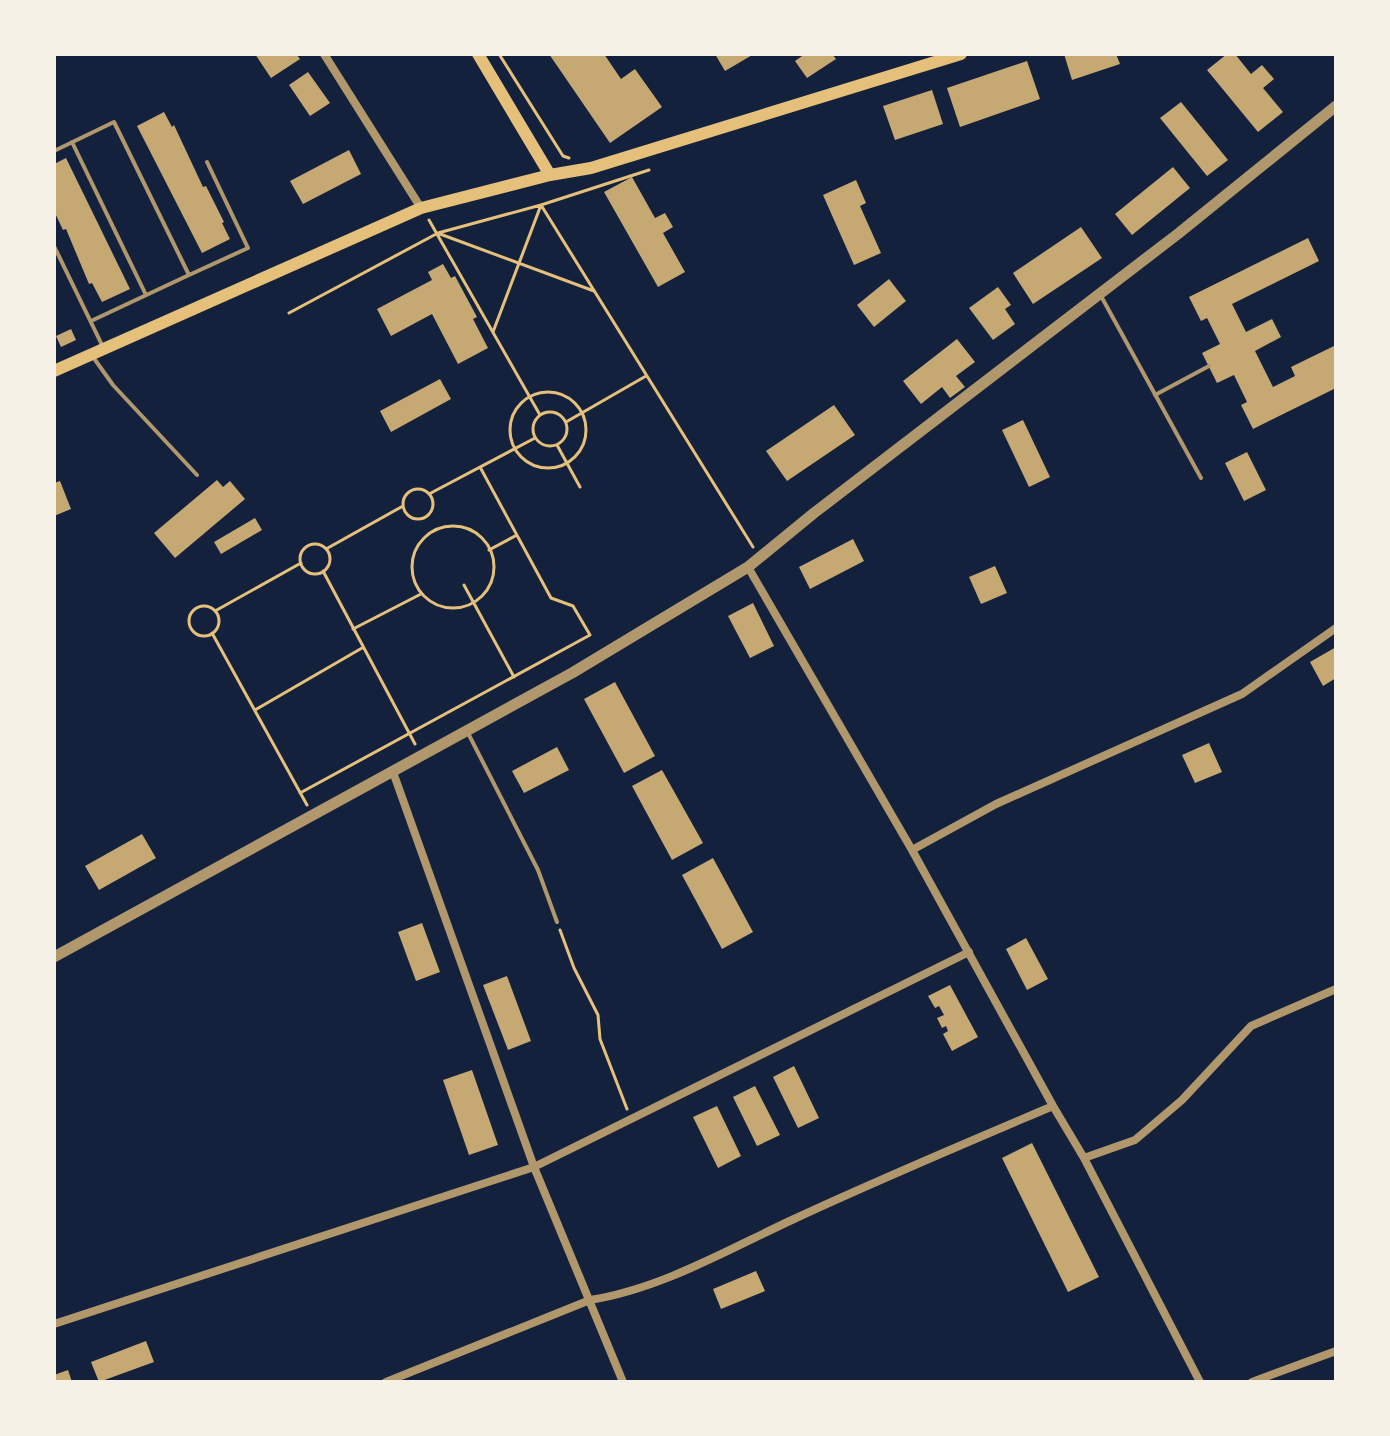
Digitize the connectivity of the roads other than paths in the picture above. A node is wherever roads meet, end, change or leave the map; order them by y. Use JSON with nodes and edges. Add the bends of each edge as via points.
{"nodes":[{"id":1,"x":324,"y":54,"type":"edge"},
{"id":2,"x":478,"y":54,"type":"edge"},
{"id":3,"x":961,"y":54,"type":"edge"},
{"id":4,"x":1336,"y":106,"type":"edge"},
{"id":5,"x":72,"y":142,"type":"junction"},
{"id":6,"x":54,"y":151,"type":"edge"},
{"id":7,"x":207,"y":162,"type":"dead end"},
{"id":8,"x":550,"y":175,"type":"junction"},
{"id":9,"x":421,"y":208,"type":"junction"},
{"id":10,"x":54,"y":246,"type":"edge"},
{"id":11,"x":189,"y":275,"type":"junction"},
{"id":12,"x":1100,"y":294,"type":"junction"},
{"id":13,"x":146,"y":295,"type":"junction"},
{"id":14,"x":91,"y":321,"type":"junction"},
{"id":15,"x":104,"y":349,"type":"junction"},
{"id":16,"x":91,"y":354,"type":"junction"},
{"id":17,"x":1209,"y":366,"type":"dead end"},
{"id":18,"x":54,"y":371,"type":"edge"},
{"id":19,"x":1155,"y":395,"type":"junction"},
{"id":20,"x":197,"y":475,"type":"dead end"},
{"id":21,"x":1201,"y":478,"type":"dead end"},
{"id":22,"x":748,"y":567,"type":"junction"},
{"id":23,"x":1336,"y":628,"type":"edge"},
{"id":24,"x":467,"y":731,"type":"junction"},
{"id":25,"x":393,"y":772,"type":"junction"},
{"id":26,"x":912,"y":850,"type":"junction"},
{"id":27,"x":557,"y":922,"type":"road end"},
{"id":28,"x":969,"y":952,"type":"junction"},
{"id":29,"x":54,"y":957,"type":"edge"},
{"id":30,"x":1336,"y":989,"type":"edge"},
{"id":31,"x":1053,"y":1106,"type":"junction"},
{"id":32,"x":1084,"y":1158,"type":"junction"},
{"id":33,"x":534,"y":1167,"type":"junction"},
{"id":34,"x":590,"y":1300,"type":"junction"},
{"id":35,"x":54,"y":1324,"type":"edge"},
{"id":36,"x":1336,"y":1351,"type":"edge"},
{"id":37,"x":386,"y":1382,"type":"edge"},
{"id":38,"x":623,"y":1382,"type":"edge"},
{"id":39,"x":1200,"y":1382,"type":"edge"},
{"id":40,"x":1252,"y":1382,"type":"edge"}],
"edges":[{"from":1,"to":9,"type":"street"},
{"from":2,"to":8,"type":"main road"},
{"from":3,"to":8,"type":"main road","via":[[591,168]]},
{"from":4,"to":12,"type":"street"},
{"from":5,"to":6,"type":"lane"},
{"from":5,"to":11,"type":"lane","via":[[114,122]]},
{"from":5,"to":13,"type":"lane"},
{"from":7,"to":11,"type":"lane","via":[[248,248]]},
{"from":8,"to":9,"type":"main road"},
{"from":9,"to":15,"type":"main road"},
{"from":10,"to":14,"type":"lane"},
{"from":11,"to":13,"type":"lane"},
{"from":12,"to":19,"type":"lane"},
{"from":12,"to":22,"type":"street"},
{"from":13,"to":14,"type":"lane"},
{"from":14,"to":15,"type":"lane"},
{"from":15,"to":16,"type":"main road"},
{"from":16,"to":18,"type":"main road"},
{"from":16,"to":20,"type":"lane"},
{"from":17,"to":19,"type":"lane"},
{"from":19,"to":21,"type":"lane"},
{"from":22,"to":24,"type":"street"},
{"from":22,"to":26,"type":"street"},
{"from":23,"to":26,"type":"street","via":[[1242,694],[996,804]]},
{"from":24,"to":25,"type":"street"},
{"from":24,"to":27,"type":"lane","via":[[538,870]]},
{"from":25,"to":29,"type":"street"},
{"from":25,"to":33,"type":"street"},
{"from":26,"to":28,"type":"street"},
{"from":28,"to":31,"type":"street"},
{"from":28,"to":33,"type":"street"},
{"from":30,"to":32,"type":"street","via":[[1251,1026],[1182,1100],[1135,1140]]},
{"from":31,"to":32,"type":"street"},
{"from":31,"to":34,"type":"street","via":[[688,1268],[619,1295]]},
{"from":32,"to":39,"type":"street"},
{"from":33,"to":34,"type":"street"},
{"from":33,"to":35,"type":"street"},
{"from":34,"to":37,"type":"street"},
{"from":34,"to":38,"type":"street"},
{"from":36,"to":40,"type":"street"}]}
